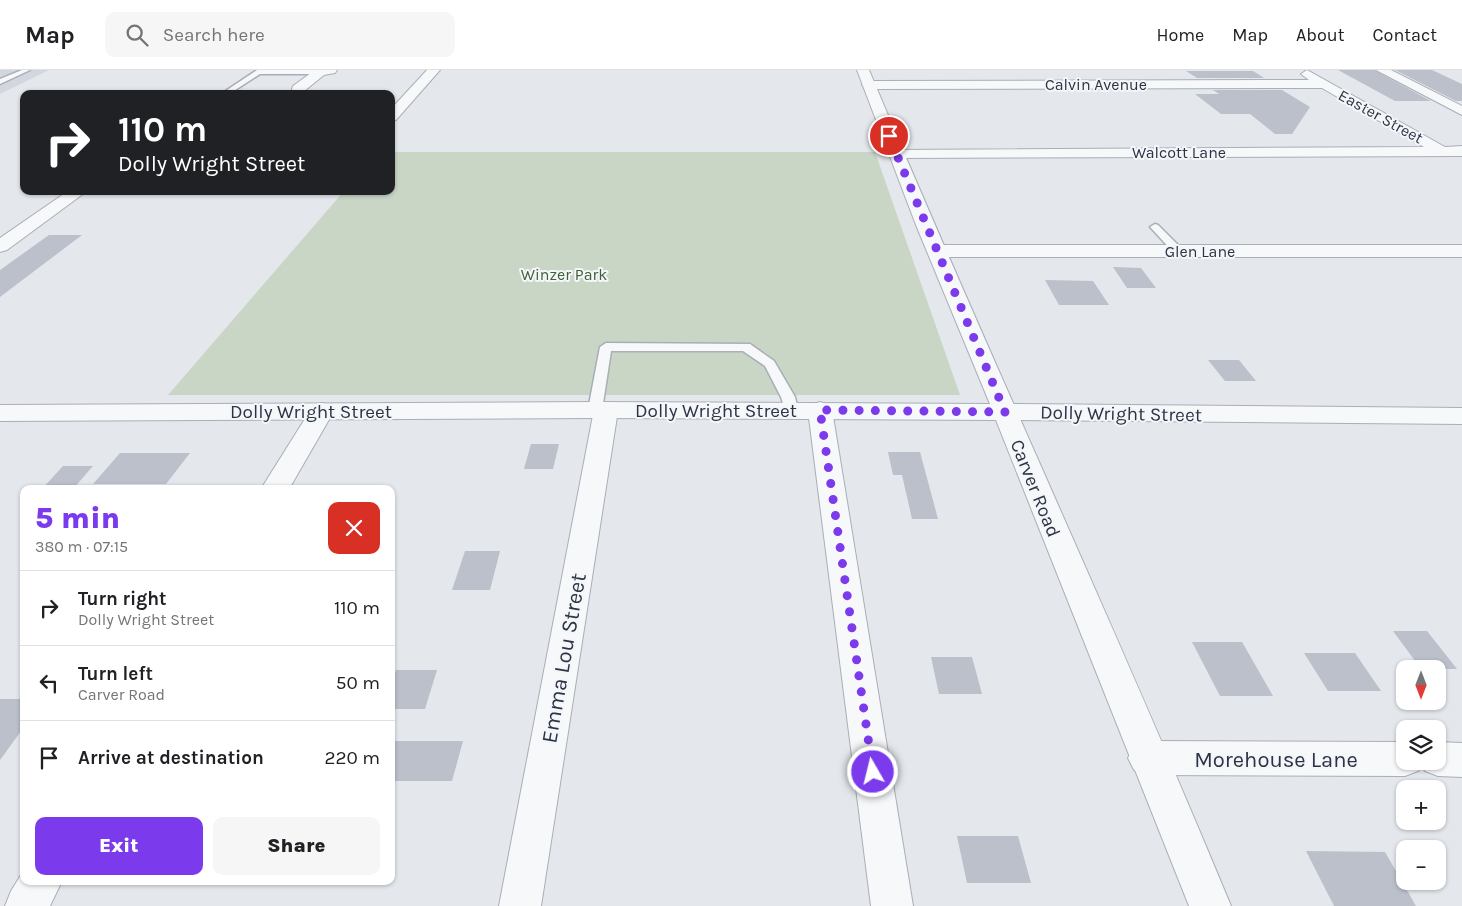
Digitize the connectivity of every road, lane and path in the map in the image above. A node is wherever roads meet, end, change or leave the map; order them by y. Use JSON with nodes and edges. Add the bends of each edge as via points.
{"nodes":[{"id":1,"x":27,"y":70,"type":"edge"},
{"id":2,"x":434,"y":70,"type":"edge"},
{"id":3,"x":1299,"y":70,"type":"edge"},
{"id":4,"x":1382,"y":70,"type":"edge"},
{"id":5,"x":261,"y":71,"type":"edge"},
{"id":6,"x":325,"y":71,"type":"edge"},
{"id":7,"x":865,"y":78,"type":"edge"},
{"id":8,"x":0,"y":82,"type":"edge"},
{"id":9,"x":1323,"y":84,"type":"junction"},
{"id":10,"x":298,"y":89,"type":"dead end"},
{"id":11,"x":230,"y":90,"type":"edge"},
{"id":12,"x":1462,"y":110,"type":"edge"},
{"id":13,"x":395,"y":113,"type":"edge"},
{"id":14,"x":1442,"y":151,"type":"junction"},
{"id":15,"x":1462,"y":151,"type":"edge"},
{"id":16,"x":896,"y":153,"type":"junction"},
{"id":17,"x":1462,"y":163,"type":"edge"},
{"id":18,"x":73,"y":195,"type":"edge"},
{"id":19,"x":1155,"y":227,"type":"dead end"},
{"id":20,"x":0,"y":246,"type":"edge"},
{"id":21,"x":1462,"y":250,"type":"edge"},
{"id":22,"x":937,"y":251,"type":"junction"},
{"id":23,"x":1178,"y":251,"type":"junction"},
{"id":24,"x":600,"y":410,"type":"junction"},
{"id":25,"x":805,"y":410,"type":"junction"},
{"id":26,"x":322,"y":411,"type":"junction"},
{"id":27,"x":1005,"y":412,"type":"junction"},
{"id":28,"x":0,"y":413,"type":"edge"},
{"id":29,"x":1462,"y":416,"type":"edge"},
{"id":30,"x":278,"y":485,"type":"edge"},
{"id":31,"x":1147,"y":758,"type":"junction"},
{"id":32,"x":1396,"y":759,"type":"edge"},
{"id":33,"x":1446,"y":760,"type":"edge"},
{"id":34,"x":1462,"y":760,"type":"edge"},
{"id":35,"x":39,"y":885,"type":"edge"},
{"id":36,"x":26,"y":906,"type":"edge"},
{"id":37,"x":520,"y":906,"type":"edge"},
{"id":38,"x":892,"y":906,"type":"edge"},
{"id":39,"x":1210,"y":906,"type":"edge"}],
"edges":[{"from":1,"to":8,"type":"lane"},
{"from":2,"to":13,"type":"street"},
{"from":3,"to":9,"type":"street","name":"Easter Street"},
{"from":4,"to":12,"type":"street"},
{"from":5,"to":6,"type":"lane"},
{"from":5,"to":11,"type":"lane"},
{"from":6,"to":10,"type":"street"},
{"from":7,"to":9,"type":"street","name":"Calvin Avenue"},
{"from":7,"to":16,"type":"street","name":"Carver Road"},
{"from":9,"to":14,"type":"street","name":"Easter Street"},
{"from":14,"to":15,"type":"street","name":"Walcott Lane"},
{"from":14,"to":16,"type":"street","name":"Walcott Lane"},
{"from":14,"to":17,"type":"street","name":"Easter Street"},
{"from":16,"to":22,"type":"street","name":"Carver Road"},
{"from":18,"to":20,"type":"street"},
{"from":19,"to":23,"type":"lane"},
{"from":21,"to":23,"type":"street","name":"Glen Lane"},
{"from":22,"to":23,"type":"street","name":"Glen Lane"},
{"from":22,"to":27,"type":"street","name":"Carver Road"},
{"from":24,"to":25,"type":"street","name":"Dolly Wright Street"},
{"from":24,"to":25,"type":"lane","via":[[606,347],[746,347],[770,364],[788,397]]},
{"from":24,"to":26,"type":"street","name":"Dolly Wright Street"},
{"from":24,"to":37,"type":"street","name":"Emma Lou Street"},
{"from":25,"to":27,"type":"street","name":"Dolly Wright Street"},
{"from":25,"to":38,"type":"street"},
{"from":26,"to":28,"type":"street","name":"Dolly Wright Street"},
{"from":26,"to":30,"type":"street"},
{"from":27,"to":29,"type":"street","name":"Dolly Wright Street"},
{"from":27,"to":31,"type":"street","name":"Carver Road"},
{"from":31,"to":32,"type":"street","name":"Morehouse Lane"},
{"from":31,"to":39,"type":"street","name":"Carver Road"},
{"from":33,"to":34,"type":"street"},
{"from":35,"to":36,"type":"street"}]}
